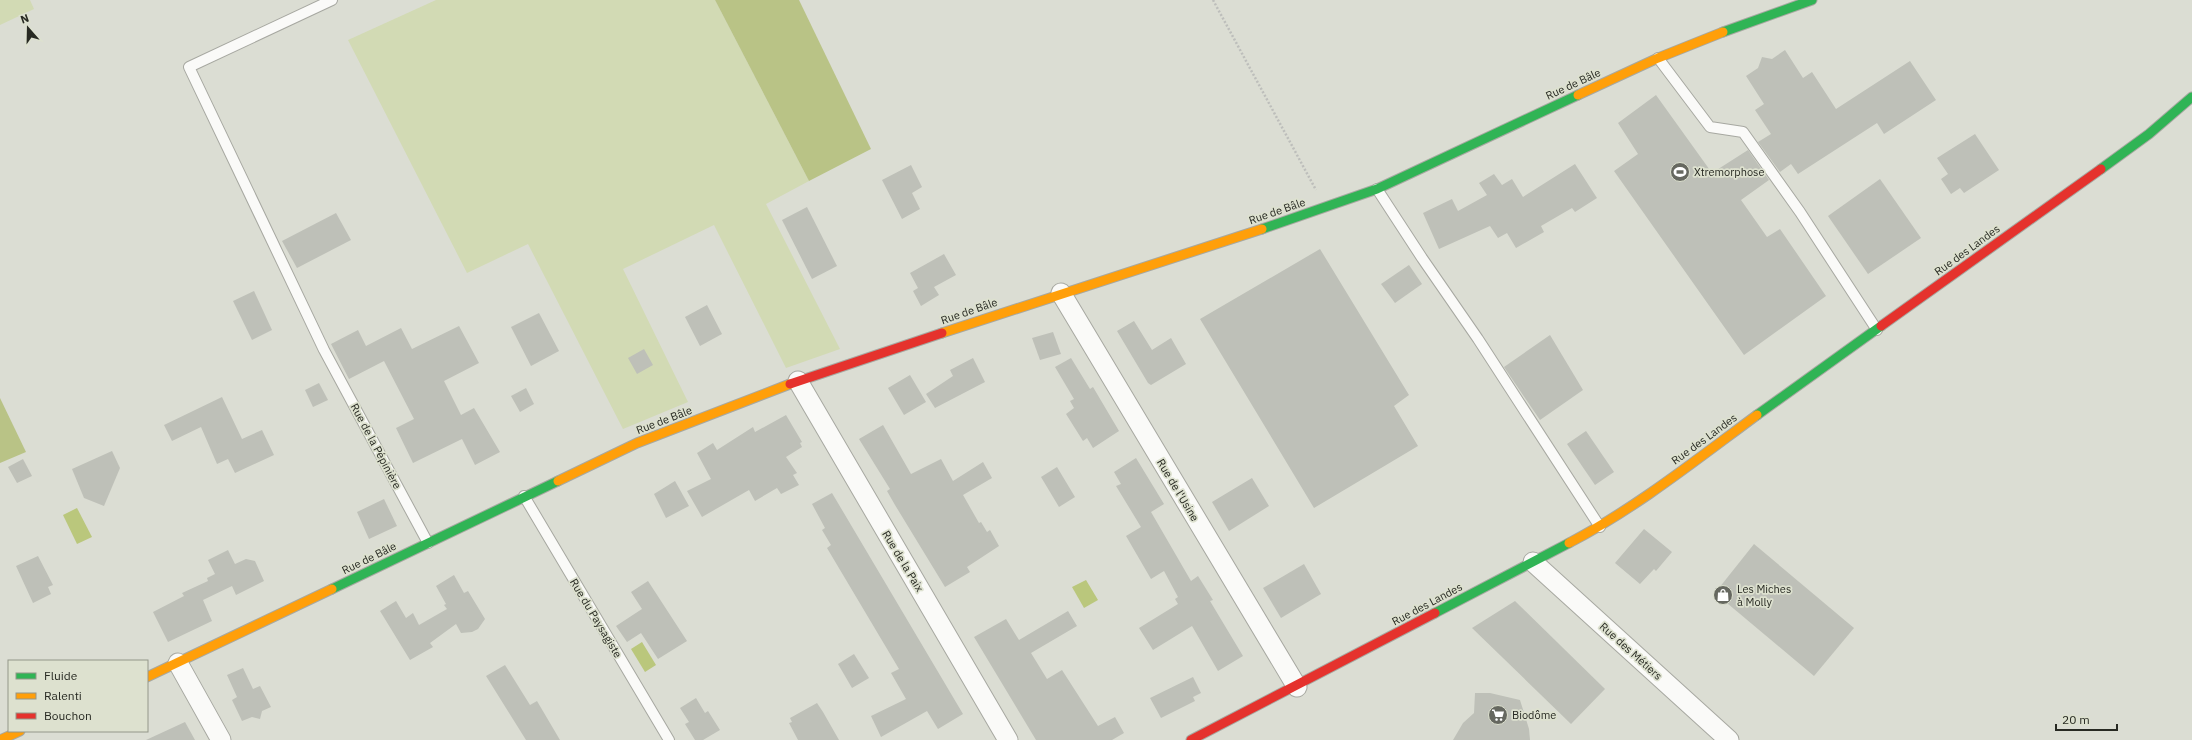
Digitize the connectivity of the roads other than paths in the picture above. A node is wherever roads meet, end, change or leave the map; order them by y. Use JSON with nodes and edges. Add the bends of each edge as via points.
{"nodes":[{"id":1,"x":332,"y":0,"type":"edge"},
{"id":2,"x":1812,"y":0,"type":"edge"},
{"id":3,"x":1658,"y":58,"type":"junction"},
{"id":4,"x":2192,"y":97,"type":"edge"},
{"id":5,"x":1376,"y":189,"type":"junction"},
{"id":6,"x":1060,"y":293,"type":"junction"},
{"id":7,"x":1877,"y":330,"type":"junction"},
{"id":8,"x":798,"y":381,"type":"junction"},
{"id":9,"x":524,"y":496,"type":"junction"},
{"id":10,"x":1600,"y":526,"type":"junction"},
{"id":11,"x":428,"y":543,"type":"junction"},
{"id":12,"x":1532,"y":562,"type":"junction"},
{"id":13,"x":178,"y":663,"type":"junction"},
{"id":14,"x":148,"y":677,"type":"edge"},
{"id":15,"x":1297,"y":687,"type":"junction"},
{"id":16,"x":18,"y":732,"type":"edge"},
{"id":17,"x":0,"y":740,"type":"edge"},
{"id":18,"x":221,"y":740,"type":"edge"},
{"id":19,"x":669,"y":740,"type":"edge"},
{"id":20,"x":1008,"y":740,"type":"edge"},
{"id":21,"x":1191,"y":740,"type":"edge"},
{"id":22,"x":1729,"y":740,"type":"edge"}],
"edges":[{"from":1,"to":11,"type":"lane","name":"Rue de la Pépinière","via":[[189,67],[324,350]]},
{"from":2,"to":3,"type":"street","name":"Rue de Bâle"},
{"from":3,"to":5,"type":"street","name":"Rue de Bâle"},
{"from":3,"to":7,"type":"lane","via":[[1710,127],[1743,132],[1800,212]]},
{"from":4,"to":7,"type":"street","name":"Rue des Landes","via":[[2148,134]]},
{"from":5,"to":6,"type":"street","name":"Rue de Bâle","via":[[1252,233]]},
{"from":5,"to":10,"type":"lane","via":[[1478,338]]},
{"from":6,"to":8,"type":"street","name":"Rue de Bâle"},
{"from":6,"to":15,"type":"street","name":"Rue de l'Usine"},
{"from":7,"to":10,"type":"street","name":"Rue des Landes"},
{"from":8,"to":9,"type":"street","name":"Rue de Bâle","via":[[637,443]]},
{"from":8,"to":20,"type":"street","name":"Rue de la Paix"},
{"from":9,"to":11,"type":"street","name":"Rue de Bâle"},
{"from":9,"to":19,"type":"lane","name":"Rue du Paysagiste"},
{"from":10,"to":12,"type":"street","name":"Rue des Landes"},
{"from":11,"to":13,"type":"street","name":"Rue de Bâle"},
{"from":12,"to":15,"type":"street","name":"Rue des Landes"},
{"from":12,"to":22,"type":"street","name":"Rue des Métiers"},
{"from":13,"to":14,"type":"street","name":"Rue de Bâle"},
{"from":13,"to":18,"type":"street"},
{"from":15,"to":21,"type":"street","name":"Rue des Landes"},
{"from":16,"to":17,"type":"street"}]}
